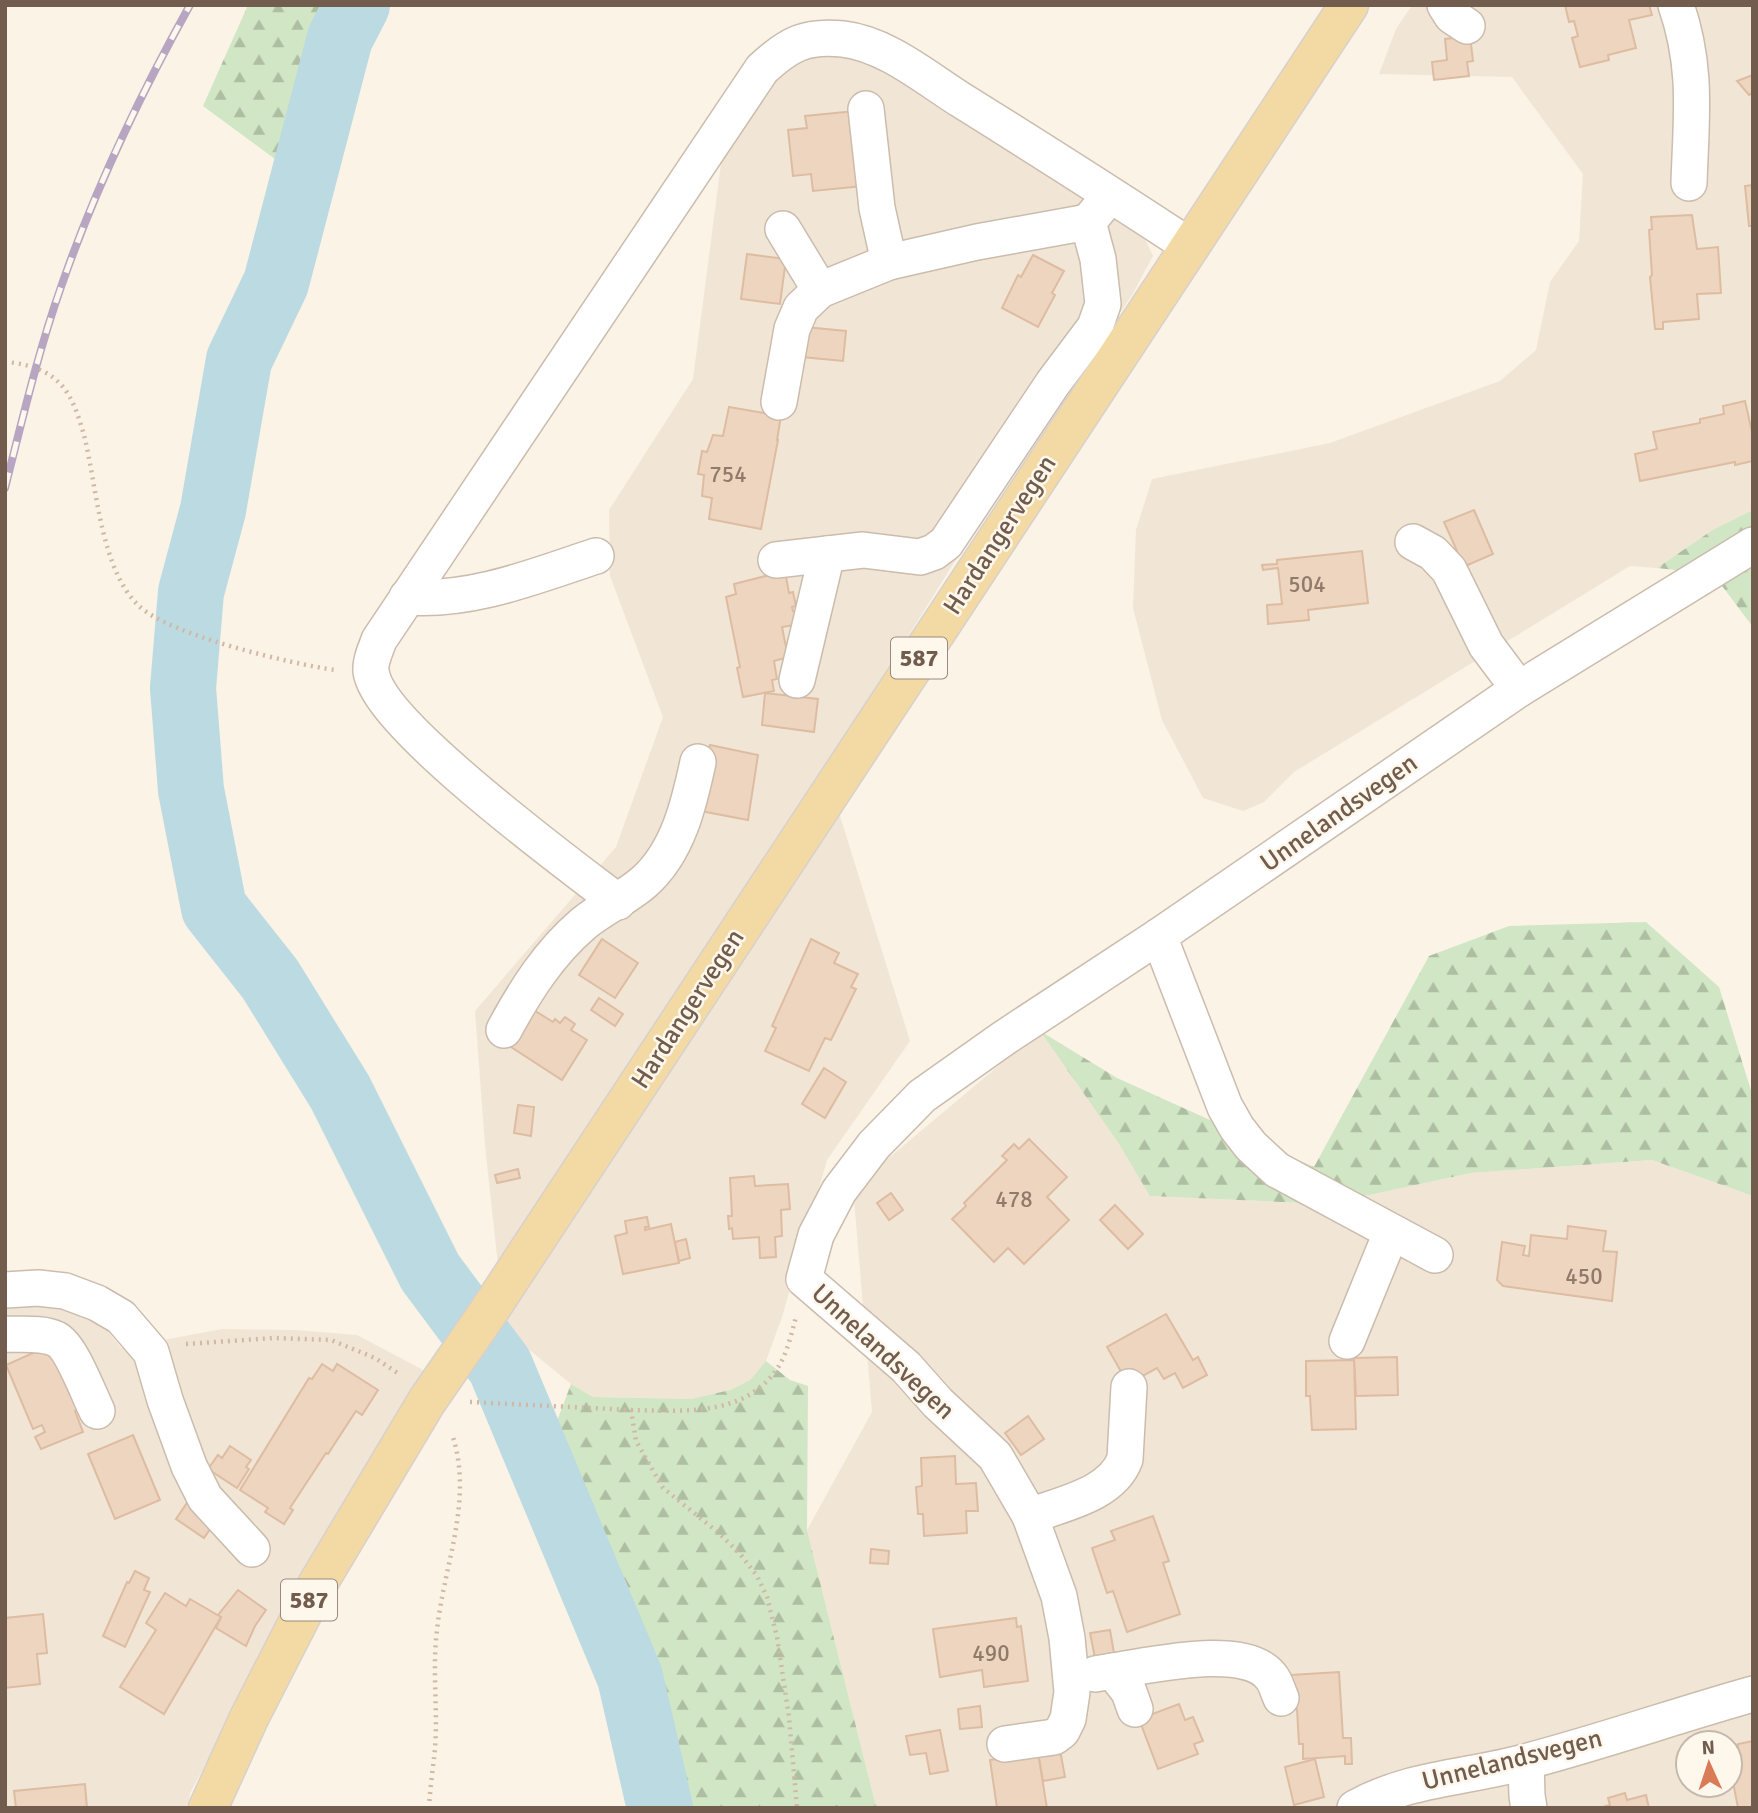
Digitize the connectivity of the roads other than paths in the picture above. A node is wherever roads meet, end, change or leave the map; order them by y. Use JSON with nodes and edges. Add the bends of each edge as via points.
{"nodes":[{"id":1,"x":1349,"y":5,"type":"edge"},
{"id":2,"x":1675,"y":5,"type":"edge"},
{"id":3,"x":866,"y":109,"type":"dead end"},
{"id":4,"x":1689,"y":183,"type":"dead end"},
{"id":5,"x":1111,"y":194,"type":"junction"},
{"id":6,"x":1088,"y":222,"type":"junction"},
{"id":7,"x":783,"y":229,"type":"dead end"},
{"id":8,"x":1191,"y":247,"type":"junction"},
{"id":9,"x":889,"y":262,"type":"junction"},
{"id":10,"x":820,"y":290,"type":"junction"},
{"id":11,"x":779,"y":402,"type":"dead end"},
{"id":12,"x":1413,"y":542,"type":"dead end"},
{"id":13,"x":1753,"y":545,"type":"edge"},
{"id":14,"x":827,"y":554,"type":"junction"},
{"id":15,"x":596,"y":556,"type":"dead end"},
{"id":16,"x":776,"y":560,"type":"dead end"},
{"id":17,"x":407,"y":597,"type":"junction"},
{"id":18,"x":797,"y":680,"type":"dead end"},
{"id":19,"x":1518,"y":689,"type":"junction"},
{"id":20,"x":698,"y":762,"type":"dead end"},
{"id":21,"x":618,"y":902,"type":"junction"},
{"id":22,"x":1160,"y":936,"type":"junction"},
{"id":23,"x":504,"y":1030,"type":"dead end"},
{"id":24,"x":1391,"y":1233,"type":"junction"},
{"id":25,"x":1435,"y":1255,"type":"dead end"},
{"id":26,"x":5,"y":1290,"type":"edge"},
{"id":27,"x":5,"y":1334,"type":"edge"},
{"id":28,"x":1348,"y":1341,"type":"dead end"},
{"id":29,"x":1129,"y":1387,"type":"dead end"},
{"id":30,"x":97,"y":1411,"type":"dead end"},
{"id":31,"x":1030,"y":1516,"type":"junction"},
{"id":32,"x":252,"y":1549,"type":"dead end"},
{"id":33,"x":1113,"y":1671,"type":"junction"},
{"id":34,"x":1072,"y":1685,"type":"junction"},
{"id":35,"x":1753,"y":1694,"type":"edge"},
{"id":36,"x":1281,"y":1698,"type":"dead end"},
{"id":37,"x":1135,"y":1709,"type":"dead end"},
{"id":38,"x":1005,"y":1744,"type":"dead end"},
{"id":39,"x":1526,"y":1762,"type":"junction"},
{"id":40,"x":208,"y":1808,"type":"edge"},
{"id":41,"x":1355,"y":1808,"type":"edge"},
{"id":42,"x":1530,"y":1808,"type":"edge"}],
"edges":[{"from":1,"to":8,"type":"main road","name":"Hardangervegen","number":"587"},
{"from":2,"to":4,"type":"street","via":[[1690,57],[1693,89]]},
{"from":3,"to":9,"type":"street","via":[[877,208]]},
{"from":5,"to":6,"type":"street"},
{"from":5,"to":8,"type":"street"},
{"from":5,"to":17,"type":"street","via":[[868,45],[821,38],[782,51],[762,69]]},
{"from":6,"to":9,"type":"street"},
{"from":6,"to":14,"type":"street","via":[[1103,304],[1095,327],[946,543],[920,557],[863,550]]},
{"from":7,"to":10,"type":"street"},
{"from":8,"to":40,"type":"main road","name":"Hardangervegen","number":"587","bridge":true,"via":[[427,1402],[317,1585]]},
{"from":9,"to":10,"type":"street"},
{"from":10,"to":11,"type":"street","via":[[802,308],[792,329]]},
{"from":12,"to":19,"type":"street","via":[[1433,553],[1449,570],[1486,645]]},
{"from":13,"to":19,"type":"street","name":"Unnelandsvegen"},
{"from":14,"to":16,"type":"street"},
{"from":14,"to":18,"type":"street"},
{"from":15,"to":17,"type":"street","via":[[462,596],[435,600]]},
{"from":17,"to":21,"type":"street","via":[[379,640],[371,671],[378,690],[420,740]]},
{"from":19,"to":22,"type":"street","name":"Unnelandsvegen"},
{"from":20,"to":21,"type":"street","via":[[690,801],[663,861]]},
{"from":21,"to":23,"type":"street","via":[[584,923],[551,957]]},
{"from":22,"to":24,"type":"street","via":[[1237,1128],[1277,1170]]},
{"from":22,"to":31,"type":"street","name":"Unnelandsvegen","via":[[922,1096],[874,1145],[839,1191],[816,1235],[804,1279],[906,1367],[937,1403],[995,1456]]},
{"from":24,"to":25,"type":"street"},
{"from":24,"to":28,"type":"street"},
{"from":26,"to":32,"type":"street","via":[[65,1291],[121,1317],[151,1352],[189,1466],[205,1498]]},
{"from":27,"to":30,"type":"street","via":[[57,1339]]},
{"from":29,"to":31,"type":"street","via":[[1121,1469],[1097,1490]]},
{"from":31,"to":34,"type":"street","name":"Unnelandsvegen","via":[[1059,1596]]},
{"from":33,"to":34,"type":"street"},
{"from":33,"to":36,"type":"street","via":[[1190,1659],[1241,1660],[1272,1677]]},
{"from":33,"to":37,"type":"street"},
{"from":34,"to":38,"type":"street","via":[[1062,1731],[1054,1737]]},
{"from":35,"to":39,"type":"street","name":"Unnelandsvegen"},
{"from":39,"to":41,"type":"street","name":"Unnelandsvegen","via":[[1423,1781],[1379,1794]]},
{"from":39,"to":42,"type":"street"}]}
